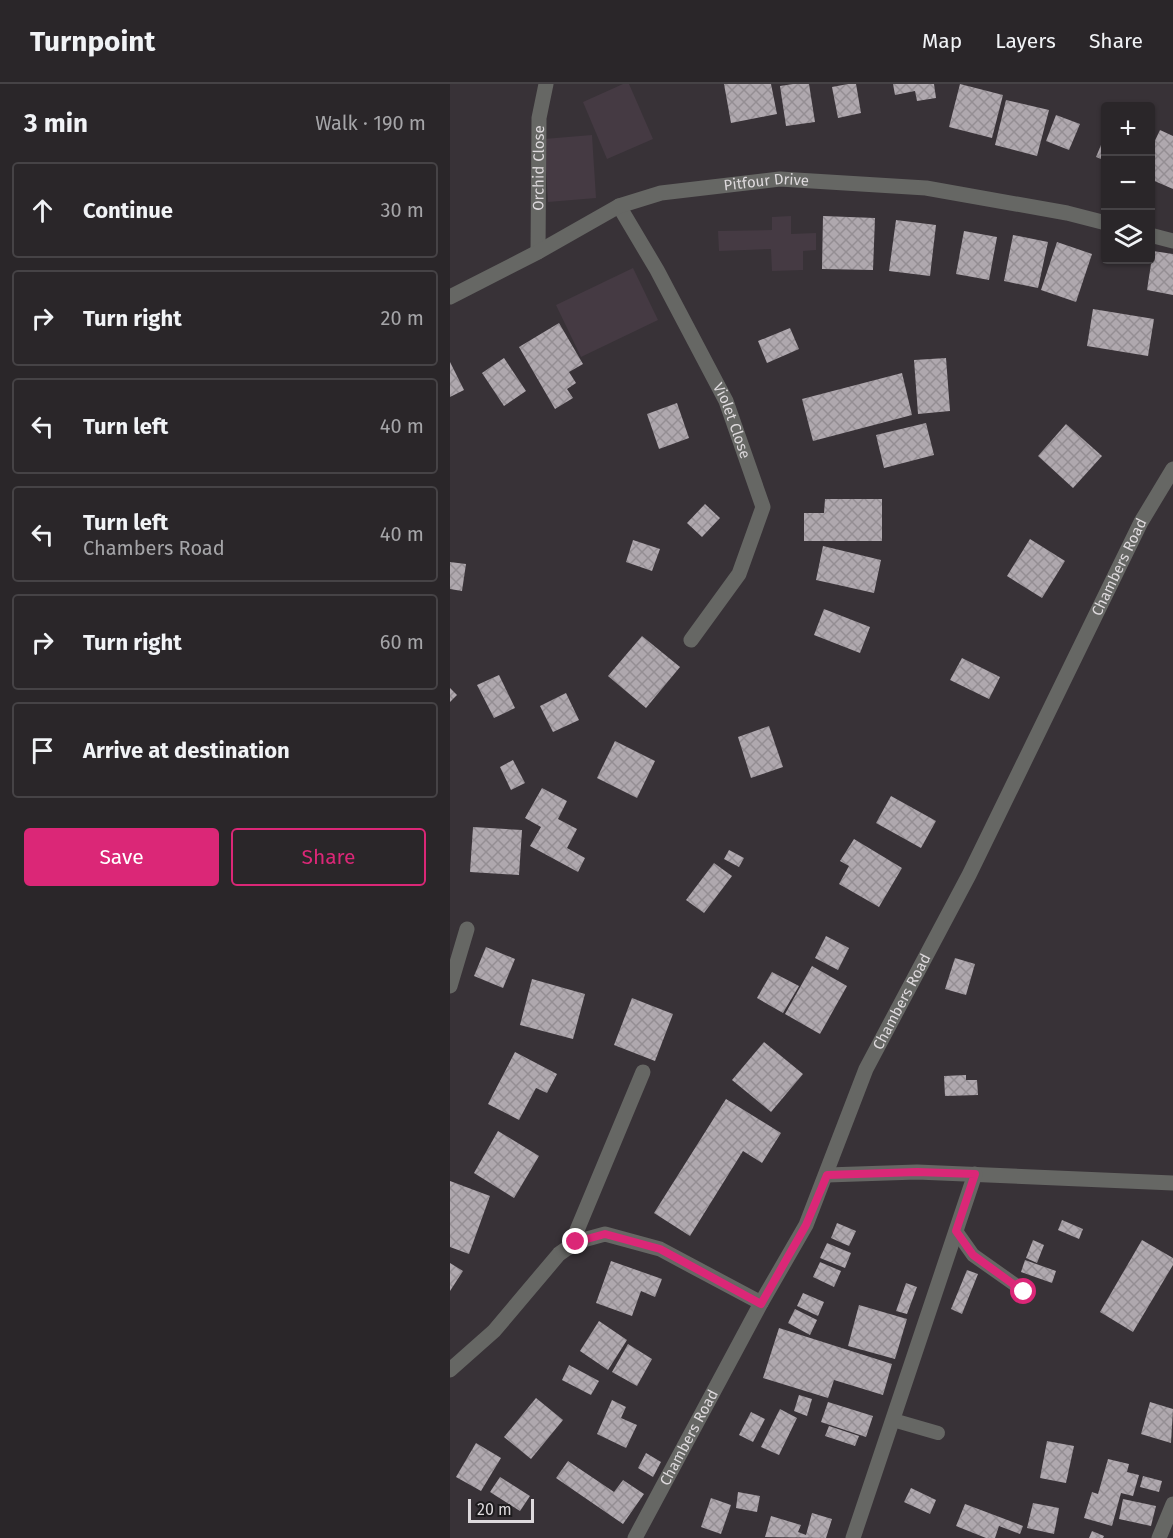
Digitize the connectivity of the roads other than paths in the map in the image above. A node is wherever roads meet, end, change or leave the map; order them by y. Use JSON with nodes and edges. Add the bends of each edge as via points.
{"nodes":[{"id":1,"x":546,"y":84,"type":"edge"},
{"id":2,"x":619,"y":206,"type":"junction"},
{"id":3,"x":1101,"y":222,"type":"edge"},
{"id":4,"x":1155,"y":236,"type":"edge"},
{"id":5,"x":1173,"y":241,"type":"edge"},
{"id":6,"x":538,"y":252,"type":"junction"},
{"id":7,"x":450,"y":297,"type":"edge"},
{"id":8,"x":1173,"y":468,"type":"edge"},
{"id":9,"x":691,"y":640,"type":"dead end"},
{"id":10,"x":467,"y":929,"type":"dead end"},
{"id":11,"x":450,"y":986,"type":"edge"},
{"id":12,"x":643,"y":1072,"type":"dead end"},
{"id":13,"x":975,"y":1174,"type":"junction"},
{"id":14,"x":827,"y":1175,"type":"junction"},
{"id":15,"x":1173,"y":1183,"type":"edge"},
{"id":16,"x":956,"y":1231,"type":"junction"},
{"id":17,"x":570,"y":1247,"type":"junction"},
{"id":18,"x":1024,"y":1292,"type":"dead end"},
{"id":19,"x":761,"y":1304,"type":"junction"},
{"id":20,"x":450,"y":1370,"type":"edge"},
{"id":21,"x":893,"y":1420,"type":"junction"},
{"id":22,"x":938,"y":1433,"type":"dead end"},
{"id":23,"x":1173,"y":1504,"type":"edge"},
{"id":24,"x":635,"y":1538,"type":"edge"},
{"id":25,"x":854,"y":1538,"type":"edge"},
{"id":26,"x":1159,"y":1538,"type":"edge"}],
"edges":[{"from":1,"to":6,"type":"street","name":"Orchid Close","via":[[539,118]]},
{"from":2,"to":3,"type":"street","name":"Pitfour Drive","via":[[661,193],[780,178],[926,188]]},
{"from":2,"to":6,"type":"street","name":"Pitfour Drive"},
{"from":2,"to":9,"type":"street","name":"Violet Close","via":[[726,401],[763,507],[739,574]]},
{"from":4,"to":5,"type":"street"},
{"from":6,"to":7,"type":"street","name":"Pitfour Drive"},
{"from":8,"to":14,"type":"street","name":"Chambers Road","via":[[1141,522],[969,875],[866,1069]]},
{"from":10,"to":11,"type":"street"},
{"from":12,"to":17,"type":"street"},
{"from":13,"to":14,"type":"street"},
{"from":13,"to":15,"type":"street"},
{"from":13,"to":16,"type":"street"},
{"from":14,"to":19,"type":"street","name":"Chambers Road","via":[[806,1225]]},
{"from":16,"to":18,"type":"lane","via":[[973,1255]]},
{"from":16,"to":21,"type":"street"},
{"from":17,"to":19,"type":"street","via":[[605,1234],[660,1249]]},
{"from":17,"to":20,"type":"street","via":[[559,1254],[494,1331]]},
{"from":19,"to":24,"type":"street","name":"Chambers Road"},
{"from":21,"to":22,"type":"lane"},
{"from":21,"to":25,"type":"street"},
{"from":23,"to":26,"type":"street"}]}
